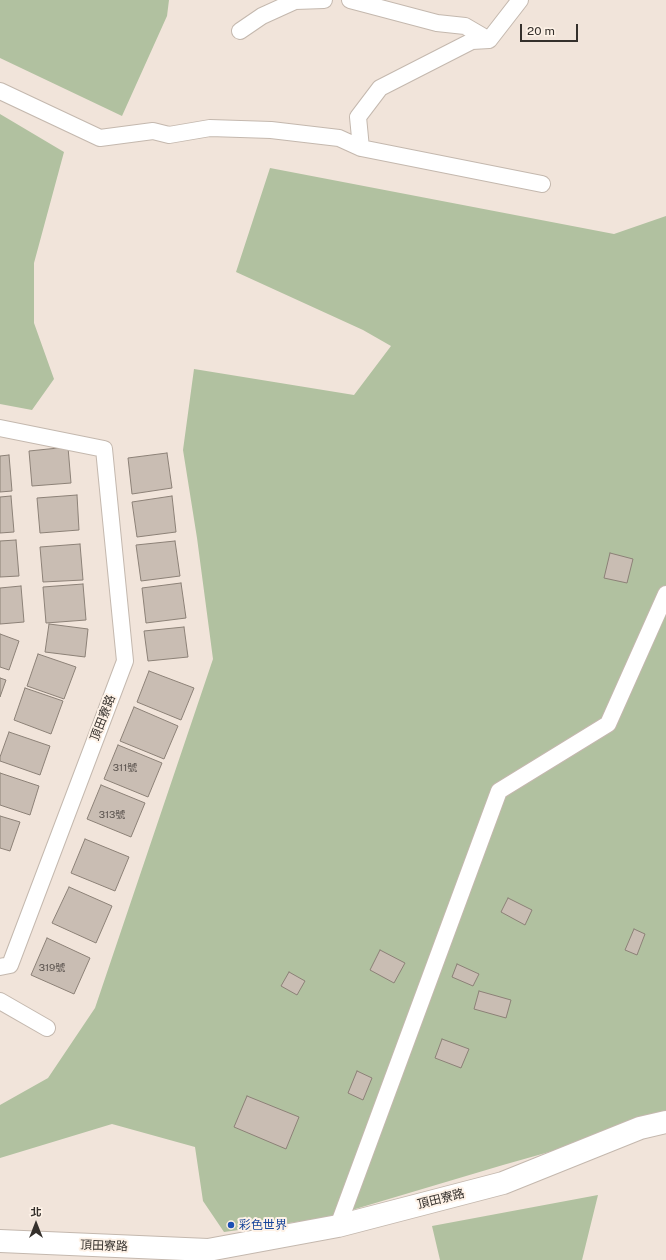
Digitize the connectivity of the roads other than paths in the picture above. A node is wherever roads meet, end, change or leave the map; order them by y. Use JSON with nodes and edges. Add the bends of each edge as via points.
{"nodes":[{"id":1,"x":324,"y":0,"type":"edge"},
{"id":2,"x":350,"y":0,"type":"edge"},
{"id":3,"x":520,"y":0,"type":"edge"},
{"id":4,"x":240,"y":30,"type":"dead end"},
{"id":5,"x":488,"y":40,"type":"junction"},
{"id":6,"x":0,"y":91,"type":"edge"},
{"id":7,"x":361,"y":148,"type":"junction"},
{"id":8,"x":542,"y":184,"type":"dead end"},
{"id":9,"x":0,"y":428,"type":"edge"},
{"id":10,"x":666,"y":594,"type":"edge"},
{"id":11,"x":0,"y":967,"type":"edge"},
{"id":12,"x":0,"y":1001,"type":"edge"},
{"id":13,"x":47,"y":1028,"type":"dead end"},
{"id":14,"x":666,"y":1122,"type":"edge"},
{"id":15,"x":338,"y":1226,"type":"junction"},
{"id":16,"x":0,"y":1241,"type":"edge"},
{"id":17,"x":209,"y":1255,"type":"edge"}],
"edges":[{"from":1,"to":4,"type":"street","via":[[295,1],[262,16]]},
{"from":2,"to":5,"type":"street","via":[[437,23],[465,26]]},
{"from":3,"to":5,"type":"street"},
{"from":5,"to":7,"type":"street","via":[[472,41],[380,88],[358,117]]},
{"from":6,"to":7,"type":"street","via":[[100,138],[153,131],[169,135],[210,128],[271,130],[339,138]]},
{"from":7,"to":8,"type":"street"},
{"from":9,"to":11,"type":"street","name":"頂田寮路","via":[[104,449],[125,661],[10,965]]},
{"from":10,"to":15,"type":"street","via":[[608,724],[499,791]]},
{"from":12,"to":13,"type":"street"},
{"from":14,"to":15,"type":"street","name":"頂田寮路","via":[[640,1128],[503,1183]]},
{"from":15,"to":17,"type":"street","name":"頂田寮路"},
{"from":16,"to":17,"type":"street","name":"頂田寮路"}]}
